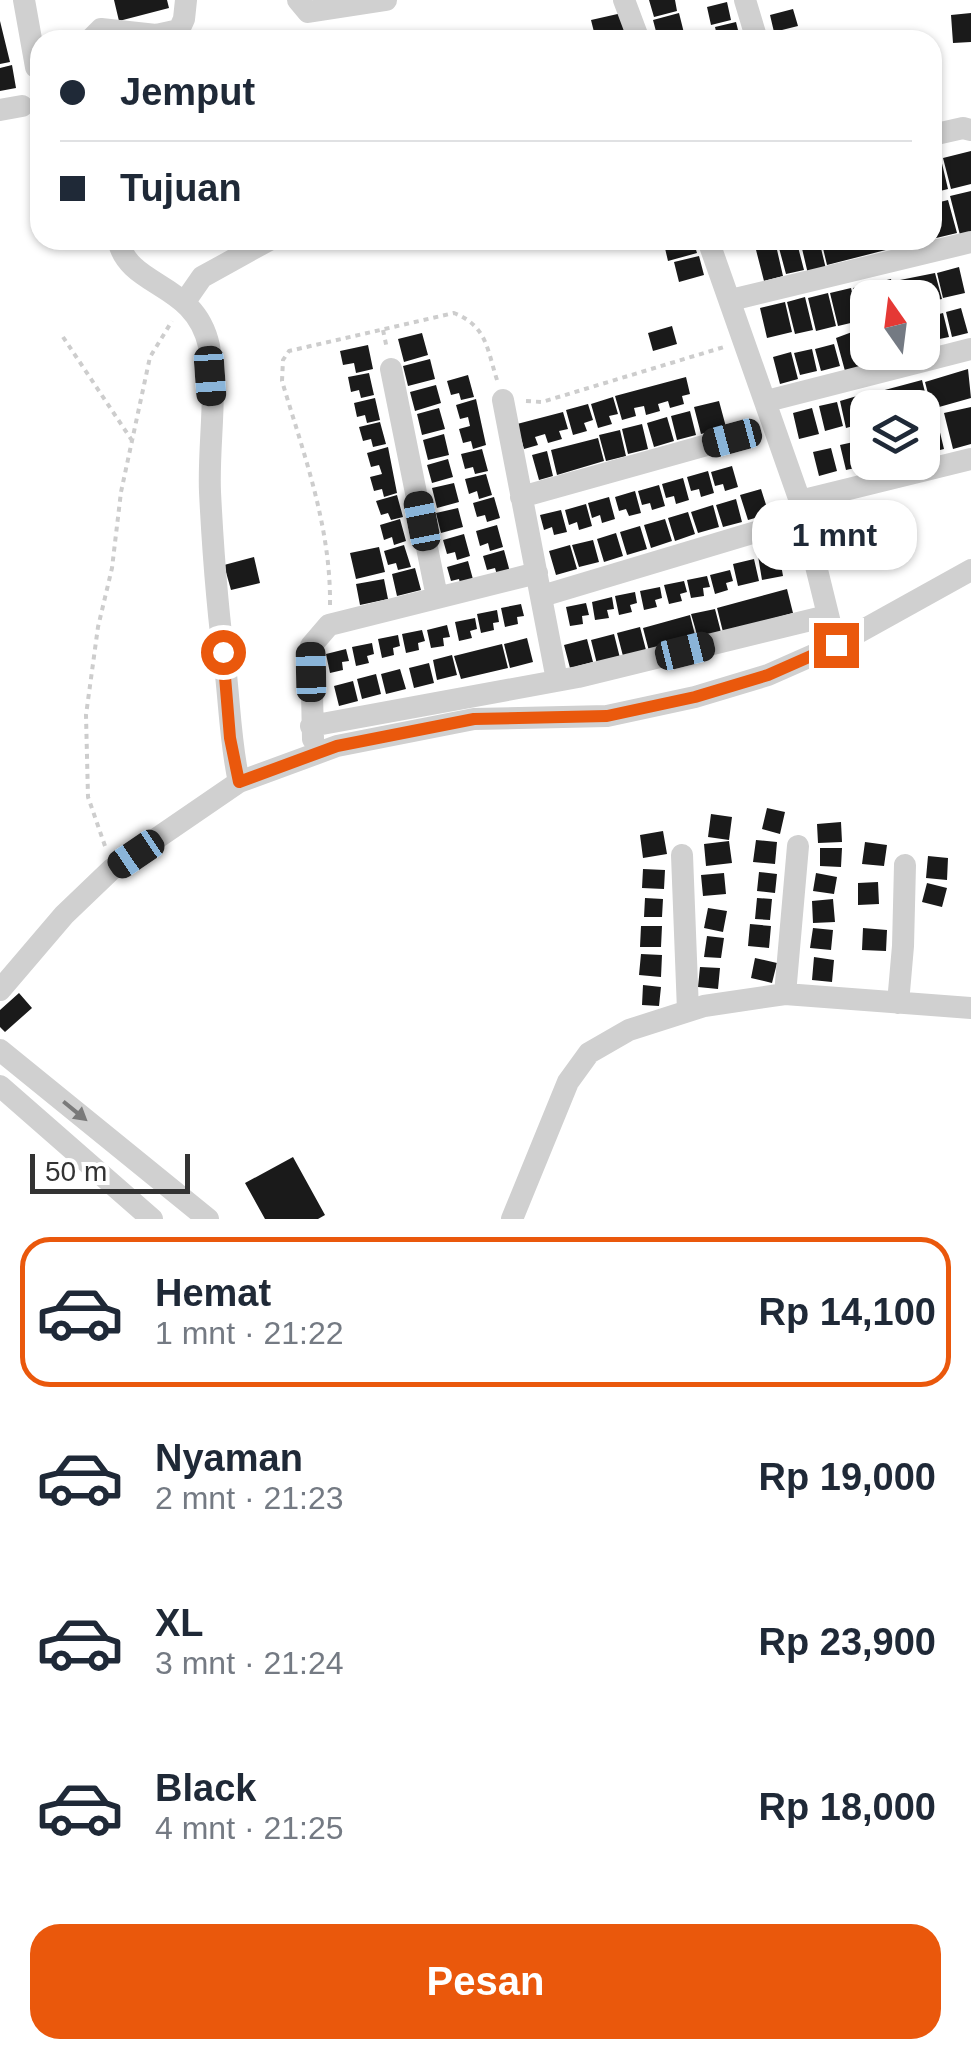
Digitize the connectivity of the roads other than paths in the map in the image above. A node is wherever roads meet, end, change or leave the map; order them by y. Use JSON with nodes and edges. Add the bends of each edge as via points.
{"nodes":[{"id":1,"x":24,"y":0,"type":"edge"},
{"id":2,"x":186,"y":0,"type":"edge"},
{"id":3,"x":298,"y":0,"type":"edge"},
{"id":4,"x":386,"y":0,"type":"edge"},
{"id":5,"x":624,"y":0,"type":"edge"},
{"id":6,"x":744,"y":0,"type":"edge"},
{"id":7,"x":178,"y":30,"type":"edge"},
{"id":8,"x":634,"y":30,"type":"edge"},
{"id":9,"x":754,"y":30,"type":"edge"},
{"id":10,"x":30,"y":34,"type":"edge"},
{"id":11,"x":971,"y":130,"type":"edge"},
{"id":12,"x":942,"y":133,"type":"edge"},
{"id":13,"x":971,"y":242,"type":"edge"},
{"id":14,"x":942,"y":249,"type":"edge"},
{"id":15,"x":123,"y":250,"type":"edge"},
{"id":16,"x":251,"y":250,"type":"edge"},
{"id":17,"x":712,"y":250,"type":"edge"},
{"id":18,"x":938,"y":250,"type":"edge"},
{"id":19,"x":186,"y":300,"type":"junction"},
{"id":20,"x":731,"y":300,"type":"junction"},
{"id":21,"x":971,"y":349,"type":"edge"},
{"id":22,"x":391,"y":370,"type":"dead end"},
{"id":23,"x":503,"y":400,"type":"road end"},
{"id":24,"x":767,"y":401,"type":"junction"},
{"id":25,"x":732,"y":438,"type":"dead end"},
{"id":26,"x":971,"y":460,"type":"edge"},
{"id":27,"x":520,"y":497,"type":"junction"},
{"id":28,"x":800,"y":501,"type":"junction"},
{"id":29,"x":759,"y":530,"type":"dead end"},
{"id":30,"x":971,"y":570,"type":"edge"},
{"id":31,"x":540,"y":585,"type":"junction"},
{"id":32,"x":438,"y":597,"type":"junction"},
{"id":33,"x":828,"y":616,"type":"junction"},
{"id":34,"x":836,"y":645,"type":"junction"},
{"id":35,"x":557,"y":680,"type":"junction"},
{"id":36,"x":312,"y":726,"type":"junction"},
{"id":37,"x":314,"y":754,"type":"junction"},
{"id":38,"x":239,"y":782,"type":"junction"},
{"id":39,"x":798,"y":846,"type":"dead end"},
{"id":40,"x":682,"y":855,"type":"dead end"},
{"id":41,"x":905,"y":865,"type":"dead end"},
{"id":42,"x":0,"y":990,"type":"edge"},
{"id":43,"x":784,"y":994,"type":"junction"},
{"id":44,"x":898,"y":1002,"type":"junction"},
{"id":45,"x":971,"y":1008,"type":"edge"},
{"id":46,"x":688,"y":1011,"type":"junction"},
{"id":47,"x":0,"y":1050,"type":"edge"},
{"id":48,"x":0,"y":1086,"type":"edge"},
{"id":49,"x":152,"y":1219,"type":"edge"},
{"id":50,"x":208,"y":1219,"type":"edge"},
{"id":51,"x":512,"y":1219,"type":"edge"}],
"edges":[{"from":1,"to":10,"type":"street"},
{"from":2,"to":7,"type":"street"},
{"from":3,"to":4,"type":"street","via":[[308,12]]},
{"from":5,"to":8,"type":"street"},
{"from":6,"to":9,"type":"street"},
{"from":11,"to":12,"type":"street"},
{"from":13,"to":14,"type":"street"},
{"from":15,"to":19,"type":"street","via":[[132,267]]},
{"from":16,"to":19,"type":"street","via":[[202,277]]},
{"from":17,"to":20,"type":"street"},
{"from":18,"to":20,"type":"street"},
{"from":19,"to":38,"type":"street","via":[[208,346],[219,623]]},
{"from":20,"to":24,"type":"street"},
{"from":21,"to":24,"type":"street"},
{"from":22,"to":32,"type":"street"},
{"from":23,"to":27,"type":"street"},
{"from":24,"to":28,"type":"street"},
{"from":25,"to":27,"type":"street"},
{"from":26,"to":28,"type":"street"},
{"from":27,"to":31,"type":"street"},
{"from":28,"to":33,"type":"street"},
{"from":29,"to":31,"type":"street"},
{"from":30,"to":34,"type":"street"},
{"from":31,"to":32,"type":"street"},
{"from":31,"to":35,"type":"street"},
{"from":32,"to":36,"type":"street","via":[[329,625],[310,646]]},
{"from":33,"to":34,"type":"street"},
{"from":33,"to":35,"type":"street"},
{"from":34,"to":37,"type":"street","via":[[768,675],[607,716],[474,719]]},
{"from":35,"to":36,"type":"street"},
{"from":36,"to":37,"type":"street"},
{"from":37,"to":38,"type":"street"},
{"from":38,"to":42,"type":"street","via":[[112,869]]},
{"from":39,"to":43,"type":"street"},
{"from":40,"to":46,"type":"street"},
{"from":41,"to":44,"type":"street"},
{"from":43,"to":44,"type":"street"},
{"from":43,"to":46,"type":"street"},
{"from":44,"to":45,"type":"street"},
{"from":46,"to":51,"type":"street","via":[[629,1030],[589,1053],[568,1082]]},
{"from":47,"to":50,"type":"street","one_way":true},
{"from":48,"to":49,"type":"street"}]}
